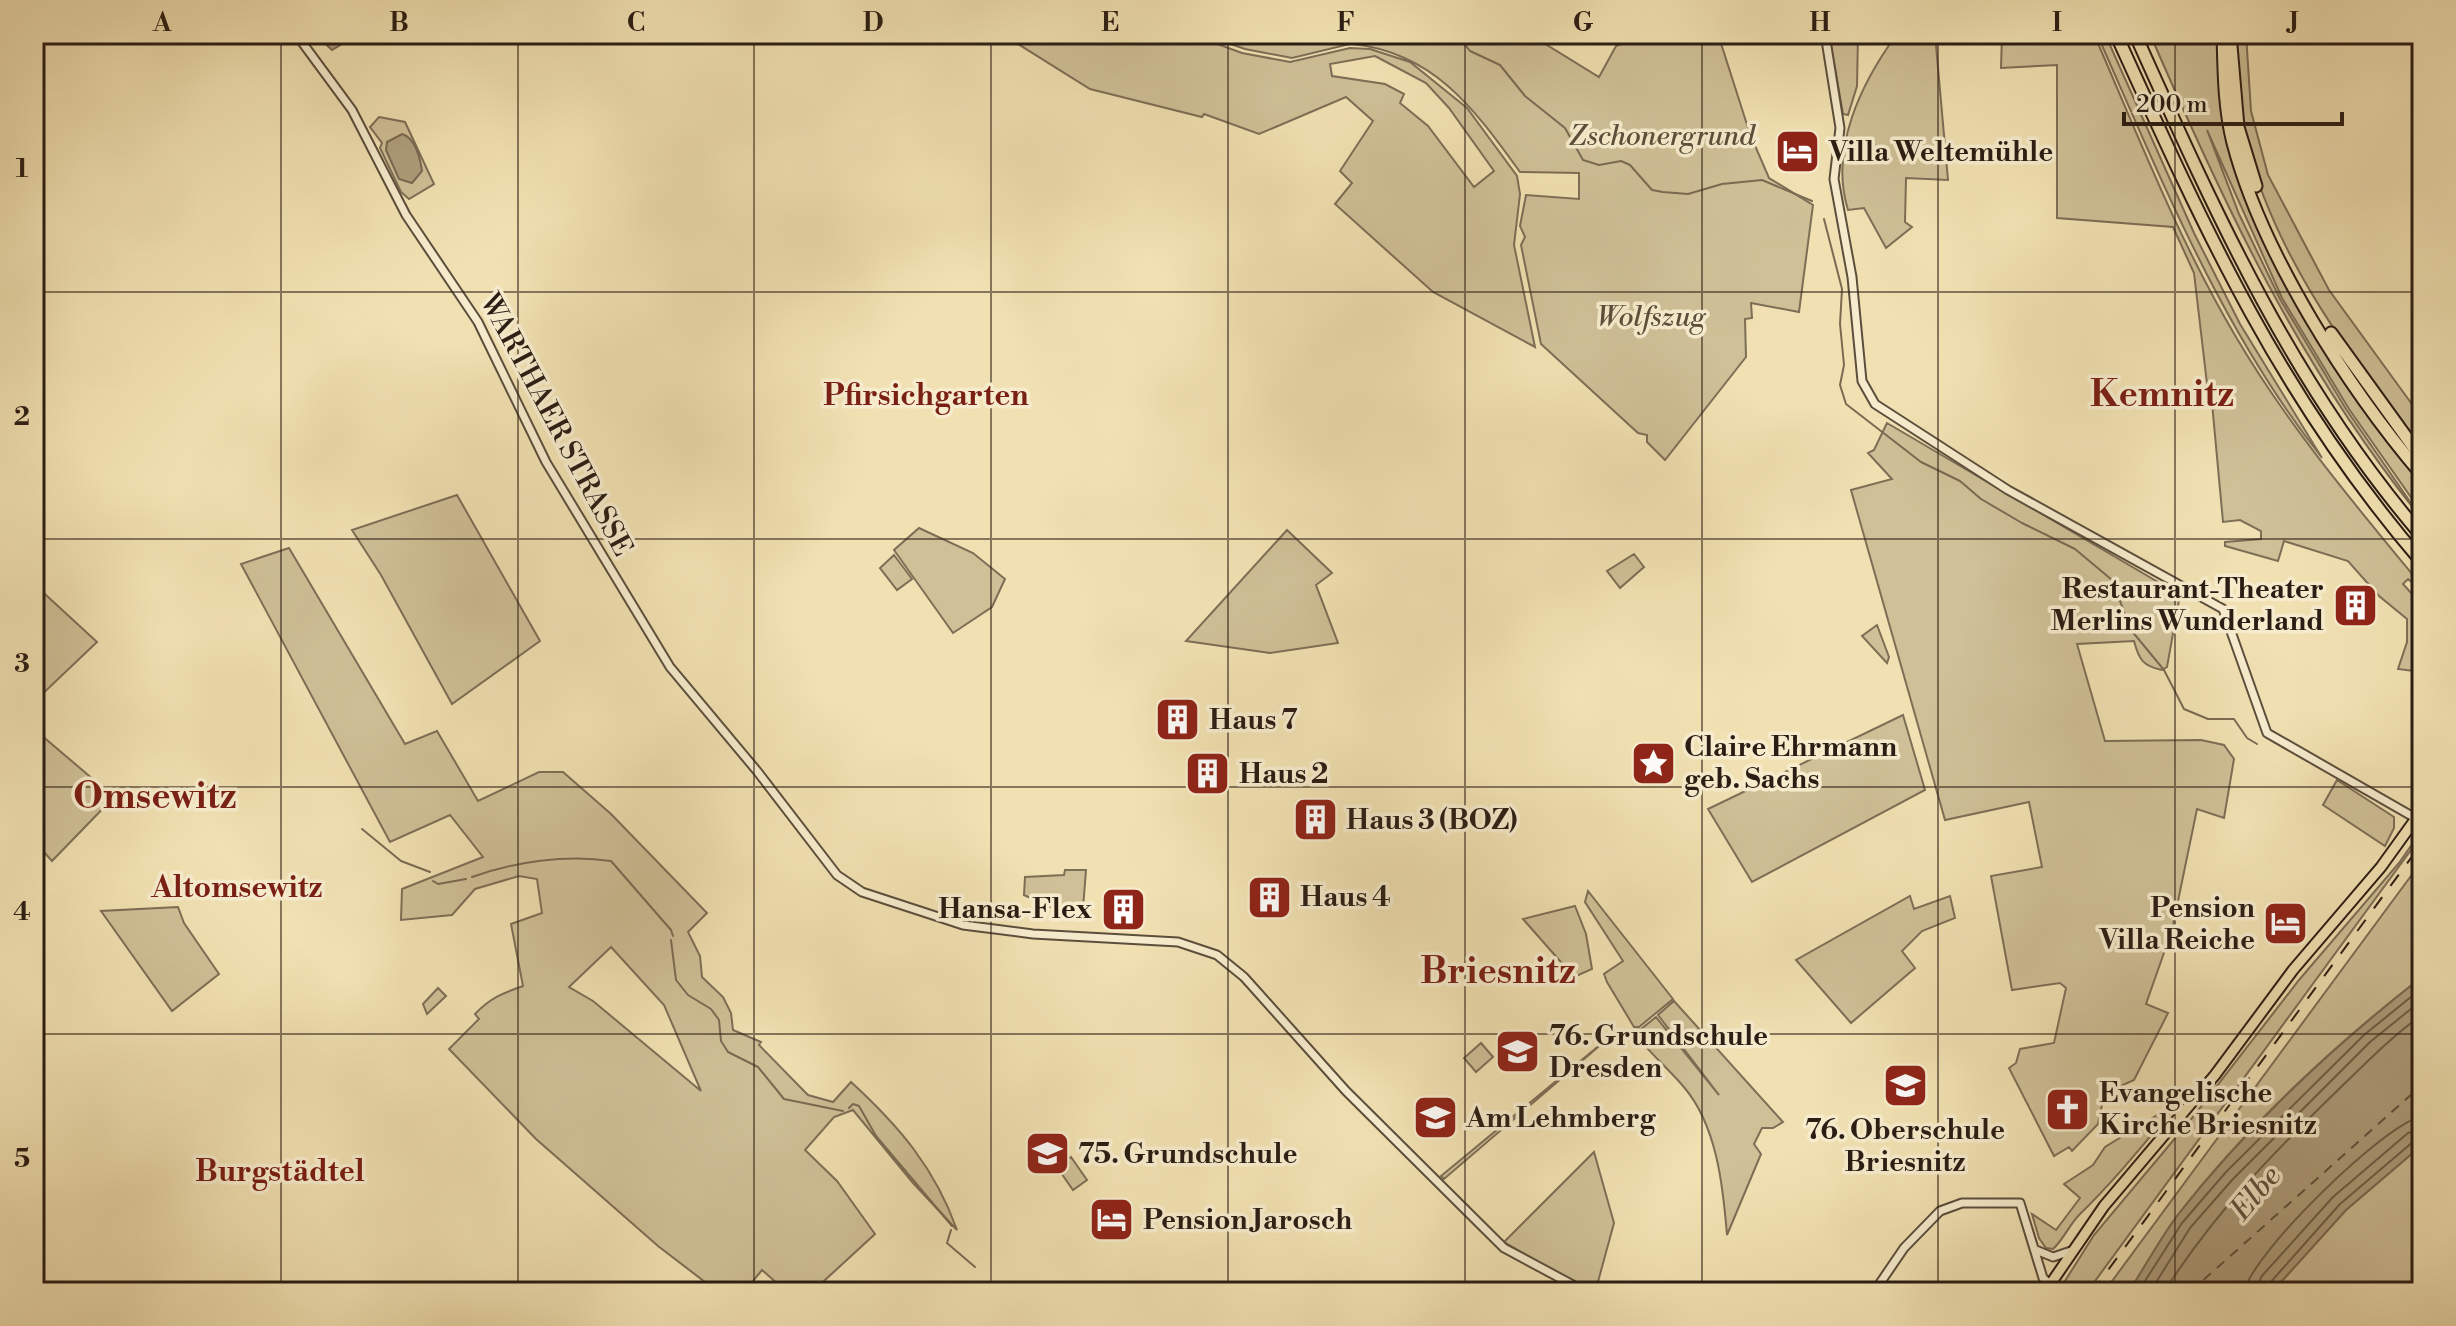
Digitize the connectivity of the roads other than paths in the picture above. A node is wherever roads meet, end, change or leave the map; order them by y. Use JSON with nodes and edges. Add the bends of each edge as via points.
{"nodes":[{"id":1,"x":296,"y":34,"type":"edge"},
{"id":2,"x":1825,"y":34,"type":"edge"},
{"id":3,"x":2116,"y":34,"type":"edge"},
{"id":4,"x":2135,"y":34,"type":"edge"},
{"id":5,"x":2223,"y":34,"type":"edge"},
{"id":6,"x":2230,"y":34,"type":"edge"},
{"id":7,"x":2422,"y":459,"type":"edge"},
{"id":8,"x":2422,"y":475,"type":"edge"},
{"id":9,"x":2422,"y":536,"type":"edge"},
{"id":10,"x":2422,"y":562,"type":"edge"},
{"id":11,"x":2419,"y":814,"type":"edge"},
{"id":12,"x":2034,"y":1248,"type":"junction"},
{"id":13,"x":2071,"y":1251,"type":"junction"},
{"id":14,"x":2048,"y":1288,"type":"edge"},
{"id":15,"x":1586,"y":1292,"type":"edge"},
{"id":16,"x":1874,"y":1292,"type":"edge"}],
"edges":[{"from":1,"to":15,"type":"street","name":"WARTHAER STRASSE","via":[[352,110],[406,215],[478,322],[546,462],[670,667],[837,875],[862,892],[963,925],[1178,942],[1217,955],[1504,1248]]},
{"from":2,"to":11,"type":"street","via":[[1840,128],[1834,179],[1852,277],[1862,381],[1875,404],[2008,490],[2223,609],[2263,728],[2276,741]]},
{"from":3,"to":10,"type":"highway","via":[[2261,338],[2316,426]]},
{"from":4,"to":9,"type":"highway","via":[[2225,232],[2281,339],[2343,435]]},
{"from":5,"to":8,"type":"highway","via":[[2232,140],[2269,237],[2330,346]]},
{"from":6,"to":7,"type":"highway","via":[[2238,127],[2265,210],[2337,343]]},
{"from":11,"to":13,"type":"main road"},
{"from":12,"to":13,"type":"street","via":[[2048,1257]]},
{"from":12,"to":14,"type":"street"},
{"from":12,"to":16,"type":"street","via":[[2017,1201],[1962,1203],[1940,1211],[1904,1248]]},
{"from":13,"to":14,"type":"main road"}]}
